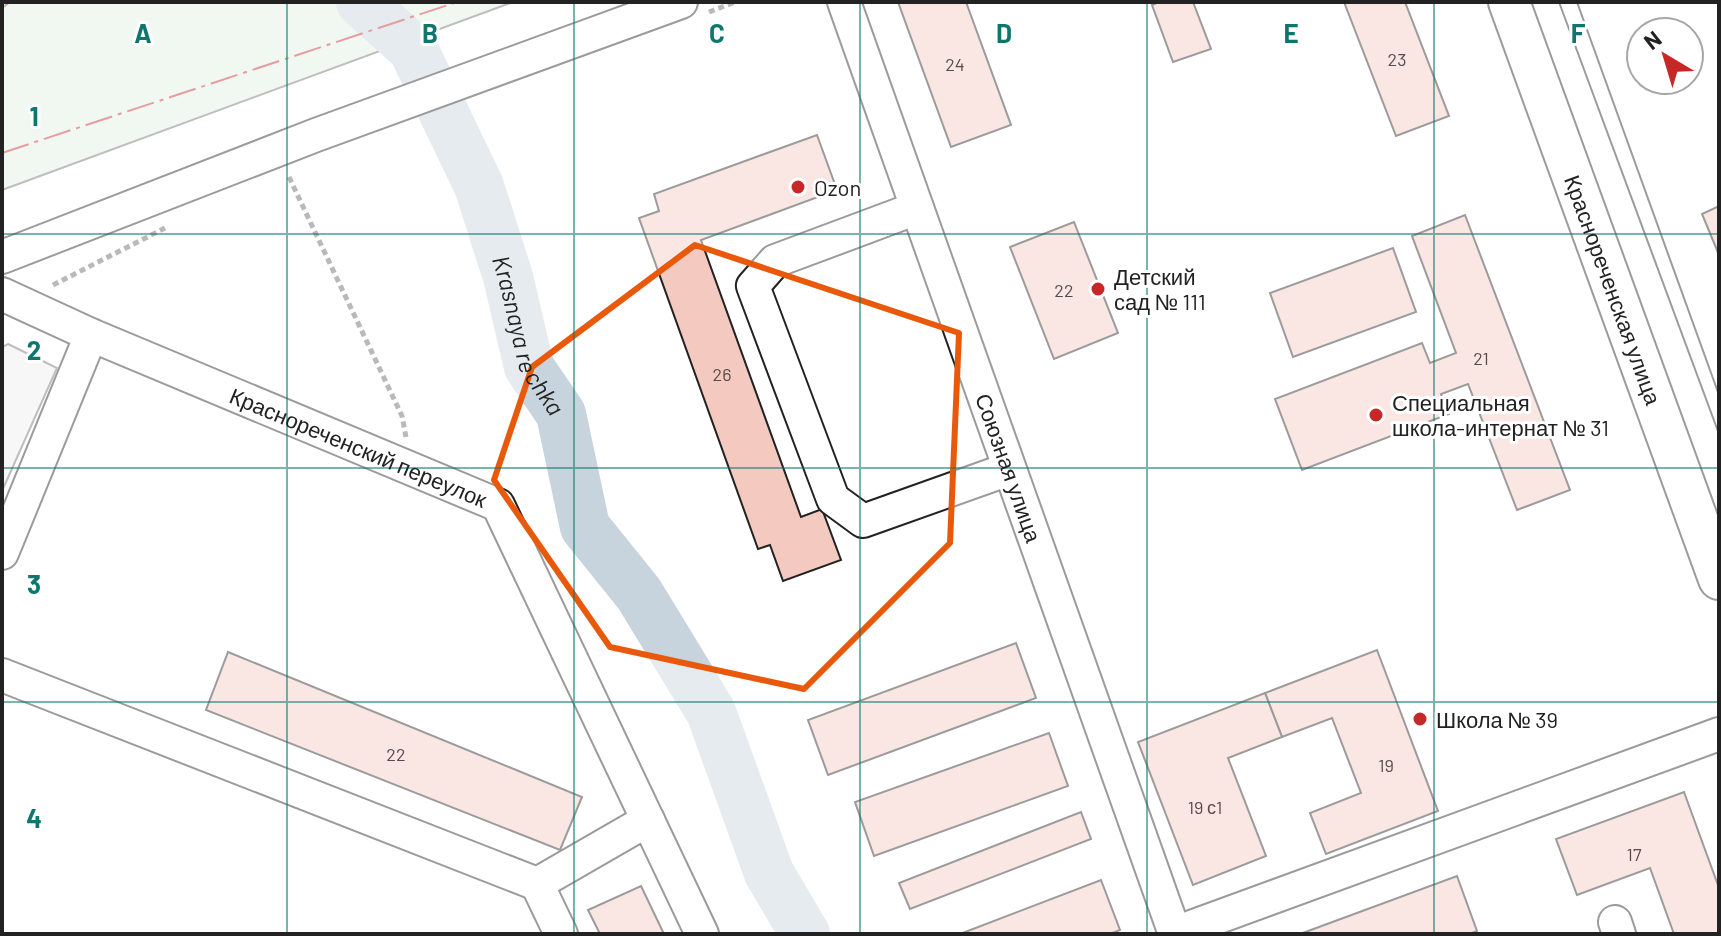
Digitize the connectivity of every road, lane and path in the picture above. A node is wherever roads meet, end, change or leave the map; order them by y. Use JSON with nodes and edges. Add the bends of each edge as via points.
{"nodes":[{"id":1,"x":681,"y":2,"type":"edge"},
{"id":2,"x":844,"y":2,"type":"edge"},
{"id":3,"x":1509,"y":2,"type":"edge"},
{"id":4,"x":287,"y":172,"type":"dead end"},
{"id":5,"x":917,"y":208,"type":"junction"},
{"id":6,"x":2,"y":257,"type":"edge"},
{"id":7,"x":2,"y":294,"type":"edge"},
{"id":8,"x":91,"y":335,"type":"junction"},
{"id":9,"x":413,"y":469,"type":"junction"},
{"id":10,"x":1009,"y":469,"type":"junction"},
{"id":11,"x":2,"y":553,"type":"edge"},
{"id":12,"x":1719,"y":579,"type":"edge"},
{"id":13,"x":2,"y":675,"type":"edge"},
{"id":14,"x":1719,"y":734,"type":"edge"},
{"id":15,"x":648,"y":820,"type":"junction"},
{"id":16,"x":537,"y":884,"type":"junction"},
{"id":17,"x":561,"y":934,"type":"edge"},
{"id":18,"x":702,"y":934,"type":"edge"},
{"id":19,"x":1175,"y":934,"type":"edge"}],
"edges":[{"from":1,"to":6,"type":"street"},
{"from":2,"to":5,"type":"street","name":"Союзная улица"},
{"from":3,"to":12,"type":"main road","name":"Краснореченская улица"},
{"from":4,"to":9,"type":"path","via":[[402,416]]},
{"from":5,"to":10,"type":"street","name":"Союзная улица"},
{"from":5,"to":10,"type":"street","via":[[775,261],[753,286],[833,499],[863,521]]},
{"from":7,"to":8,"type":"street","name":"Краснореченский переулок"},
{"from":8,"to":9,"type":"street","name":"Краснореченский переулок"},
{"from":8,"to":11,"type":"street"},
{"from":9,"to":15,"type":"street","name":"Краснореченский переулок","via":[[498,505]]},
{"from":10,"to":19,"type":"street","name":"Союзная улица"},
{"from":13,"to":16,"type":"street"},
{"from":14,"to":19,"type":"street"},
{"from":15,"to":16,"type":"street"},
{"from":15,"to":18,"type":"street","name":"Краснореченский переулок"},
{"from":16,"to":17,"type":"street"}]}
